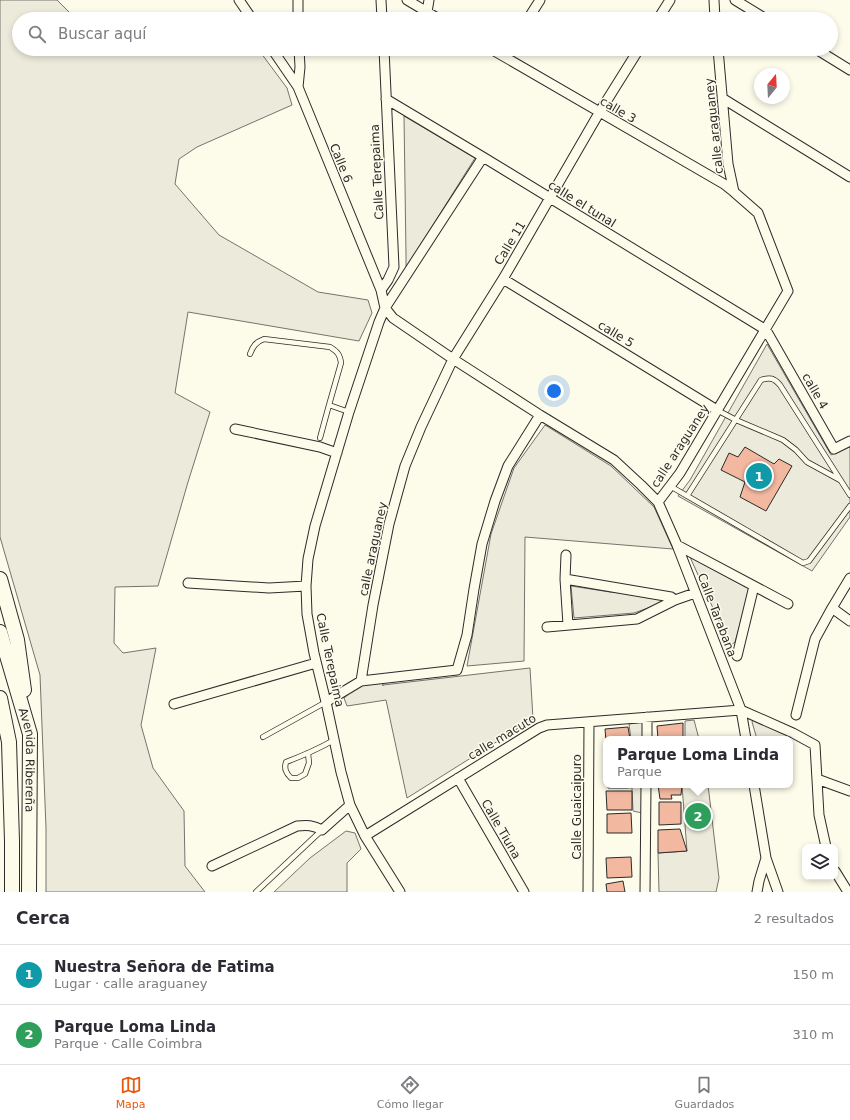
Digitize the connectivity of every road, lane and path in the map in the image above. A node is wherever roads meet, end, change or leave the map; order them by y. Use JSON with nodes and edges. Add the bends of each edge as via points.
{"nodes":[{"id":1,"x":239,"y":0,"type":"edge"},
{"id":2,"x":298,"y":0,"type":"edge"},
{"id":3,"x":381,"y":0,"type":"edge"},
{"id":4,"x":407,"y":0,"type":"edge"},
{"id":5,"x":429,"y":0,"type":"edge"},
{"id":6,"x":540,"y":0,"type":"edge"},
{"id":7,"x":670,"y":0,"type":"edge"},
{"id":8,"x":714,"y":0,"type":"edge"},
{"id":9,"x":735,"y":0,"type":"edge"},
{"id":10,"x":247,"y":12,"type":"edge"},
{"id":11,"x":298,"y":12,"type":"edge"},
{"id":12,"x":382,"y":12,"type":"edge"},
{"id":13,"x":426,"y":12,"type":"joint"},
{"id":14,"x":532,"y":12,"type":"edge"},
{"id":15,"x":662,"y":12,"type":"edge"},
{"id":16,"x":715,"y":12,"type":"edge"},
{"id":17,"x":755,"y":12,"type":"edge"},
{"id":18,"x":277,"y":56,"type":"edge"},
{"id":19,"x":299,"y":56,"type":"edge"},
{"id":20,"x":384,"y":56,"type":"edge"},
{"id":21,"x":503,"y":56,"type":"edge"},
{"id":22,"x":635,"y":56,"type":"edge"},
{"id":23,"x":719,"y":56,"type":"edge"},
{"id":24,"x":827,"y":56,"type":"edge"},
{"id":25,"x":850,"y":70,"type":"edge"},
{"id":26,"x":298,"y":87,"type":"junction"},
{"id":27,"x":722,"y":98,"type":"junction"},
{"id":28,"x":386,"y":99,"type":"junction"},
{"id":29,"x":599,"y":113,"type":"junction"},
{"id":30,"x":483,"y":157,"type":"junction"},
{"id":31,"x":850,"y":177,"type":"edge"},
{"id":32,"x":734,"y":192,"type":"junction"},
{"id":33,"x":550,"y":198,"type":"junction"},
{"id":34,"x":503,"y":279,"type":"junction"},
{"id":35,"x":381,"y":290,"type":"junction"},
{"id":36,"x":385,"y":308,"type":"junction"},
{"id":37,"x":766,"y":330,"type":"junction"},
{"id":38,"x":250,"y":354,"type":"dead end"},
{"id":39,"x":452,"y":359,"type":"junction"},
{"id":40,"x":329,"y":405,"type":"junction"},
{"id":41,"x":717,"y":410,"type":"junction"},
{"id":42,"x":349,"y":412,"type":"junction"},
{"id":43,"x":540,"y":415,"type":"junction"},
{"id":44,"x":736,"y":420,"type":"junction"},
{"id":45,"x":235,"y":429,"type":"dead end"},
{"id":46,"x":320,"y":438,"type":"dead end"},
{"id":47,"x":850,"y":441,"type":"edge"},
{"id":48,"x":337,"y":453,"type":"junction"},
{"id":49,"x":841,"y":481,"type":"junction"},
{"id":50,"x":670,"y":486,"type":"junction"},
{"id":51,"x":850,"y":494,"type":"edge"},
{"id":52,"x":687,"y":496,"type":"junction"},
{"id":53,"x":658,"y":502,"type":"junction"},
{"id":54,"x":850,"y":506,"type":"edge"},
{"id":55,"x":677,"y":545,"type":"junction"},
{"id":56,"x":566,"y":554,"type":"dead end"},
{"id":57,"x":850,"y":578,"type":"edge"},
{"id":58,"x":0,"y":579,"type":"edge"},
{"id":59,"x":565,"y":580,"type":"junction"},
{"id":60,"x":188,"y":583,"type":"dead end"},
{"id":61,"x":306,"y":586,"type":"junction"},
{"id":62,"x":754,"y":586,"type":"junction"},
{"id":63,"x":695,"y":593,"type":"junction"},
{"id":64,"x":675,"y":600,"type":"junction"},
{"id":65,"x":788,"y":604,"type":"dead end"},
{"id":66,"x":832,"y":608,"type":"junction"},
{"id":67,"x":850,"y":621,"type":"edge"},
{"id":68,"x":568,"y":625,"type":"junction"},
{"id":69,"x":547,"y":627,"type":"dead end"},
{"id":70,"x":0,"y":632,"type":"edge"},
{"id":71,"x":737,"y":656,"type":"dead end"},
{"id":72,"x":316,"y":663,"type":"junction"},
{"id":73,"x":361,"y":681,"type":"junction"},
{"id":74,"x":0,"y":698,"type":"edge"},
{"id":75,"x":326,"y":702,"type":"junction"},
{"id":76,"x":174,"y":704,"type":"dead end"},
{"id":77,"x":741,"y":710,"type":"junction"},
{"id":78,"x":796,"y":715,"type":"dead end"},
{"id":79,"x":647,"y":716,"type":"junction"},
{"id":80,"x":589,"y":722,"type":"junction"},
{"id":81,"x":30,"y":734,"type":"junction"},
{"id":82,"x":647,"y":736,"type":"edge"},
{"id":83,"x":745,"y":736,"type":"edge"},
{"id":84,"x":262,"y":737,"type":"dead end"},
{"id":85,"x":334,"y":740,"type":"junction"},
{"id":86,"x":308,"y":753,"type":"junction"},
{"id":87,"x":0,"y":776,"type":"edge"},
{"id":88,"x":458,"y":778,"type":"junction"},
{"id":89,"x":817,"y":779,"type":"junction"},
{"id":90,"x":646,"y":788,"type":"edge"},
{"id":91,"x":754,"y":788,"type":"edge"},
{"id":92,"x":850,"y":791,"type":"edge"},
{"id":93,"x":350,"y":805,"type":"junction"},
{"id":94,"x":322,"y":830,"type":"junction"},
{"id":95,"x":365,"y":836,"type":"junction"},
{"id":96,"x":12,"y":841,"type":"junction"},
{"id":97,"x":825,"y":844,"type":"edge"},
{"id":98,"x":766,"y":858,"type":"junction"},
{"id":99,"x":212,"y":866,"type":"dead end"},
{"id":100,"x":838,"y":876,"type":"edge"},
{"id":101,"x":12,"y":892,"type":"edge"},
{"id":102,"x":29,"y":892,"type":"edge"},
{"id":103,"x":256,"y":892,"type":"edge"},
{"id":104,"x":400,"y":892,"type":"edge"},
{"id":105,"x":524,"y":892,"type":"edge"},
{"id":106,"x":588,"y":892,"type":"edge"},
{"id":107,"x":645,"y":892,"type":"edge"},
{"id":108,"x":757,"y":892,"type":"edge"},
{"id":109,"x":778,"y":892,"type":"edge"},
{"id":110,"x":848,"y":892,"type":"edge"}],
"edges":[{"from":1,"to":10,"type":"street"},
{"from":2,"to":11,"type":"street"},
{"from":3,"to":12,"type":"street"},
{"from":4,"to":13,"type":"street"},
{"from":5,"to":13,"type":"street"},
{"from":6,"to":14,"type":"street"},
{"from":7,"to":15,"type":"street"},
{"from":8,"to":16,"type":"street"},
{"from":9,"to":17,"type":"street"},
{"from":18,"to":26,"type":"street","name":"Calle 6"},
{"from":19,"to":26,"type":"street"},
{"from":20,"to":28,"type":"street","name":"Calle Terepaima"},
{"from":21,"to":29,"type":"street","name":"calle 3"},
{"from":22,"to":29,"type":"street","name":"Calle 11"},
{"from":23,"to":27,"type":"street","name":"calle araguaney"},
{"from":24,"to":25,"type":"street"},
{"from":26,"to":35,"type":"street","name":"Calle 6"},
{"from":27,"to":31,"type":"street"},
{"from":27,"to":32,"type":"street","name":"calle araguaney","via":[[728,164]]},
{"from":28,"to":30,"type":"street","name":"calle el tunal"},
{"from":28,"to":35,"type":"street","name":"Calle Terepaima","via":[[394,267]]},
{"from":29,"to":32,"type":"street","name":"calle 3"},
{"from":29,"to":33,"type":"street","name":"Calle 11"},
{"from":30,"to":33,"type":"street","name":"calle el tunal"},
{"from":30,"to":36,"type":"street","name":"Calle Terepaima"},
{"from":32,"to":37,"type":"street","name":"calle araguaney","via":[[758,213],[788,290]]},
{"from":33,"to":34,"type":"street","name":"Calle 11"},
{"from":33,"to":37,"type":"street","name":"calle el tunal"},
{"from":34,"to":39,"type":"street","name":"Calle 11"},
{"from":34,"to":41,"type":"street","name":"calle 5"},
{"from":35,"to":36,"type":"street"},
{"from":36,"to":39,"type":"street","via":[[393,318]]},
{"from":36,"to":42,"type":"street","name":"Calle Terepaima"},
{"from":37,"to":41,"type":"street","name":"calle araguaney"},
{"from":37,"to":47,"type":"street","name":"calle 4","via":[[834,449]]},
{"from":38,"to":40,"type":"lane","via":[[253,346],[264,339],[330,347],[337,351],[341,363]]},
{"from":39,"to":43,"type":"street","name":"calle araguaney"},
{"from":39,"to":73,"type":"street","name":"calle araguaney","via":[[405,466],[388,524]]},
{"from":40,"to":42,"type":"lane"},
{"from":40,"to":46,"type":"lane"},
{"from":41,"to":44,"type":"lane"},
{"from":41,"to":50,"type":"street","name":"calle araguaney"},
{"from":42,"to":48,"type":"street","name":"Calle Terepaima"},
{"from":43,"to":53,"type":"street","name":"calle araguaney","via":[[614,460]]},
{"from":43,"to":73,"type":"street","via":[[508,466],[495,501],[482,544],[467,635],[457,670]]},
{"from":44,"to":49,"type":"lane","via":[[782,440],[807,462]]},
{"from":44,"to":49,"type":"lane","via":[[761,380],[775,380]]},
{"from":44,"to":52,"type":"lane"},
{"from":45,"to":48,"type":"street"},
{"from":48,"to":61,"type":"street","name":"Calle Terepaima","via":[[315,526],[308,559]]},
{"from":49,"to":51,"type":"lane"},
{"from":50,"to":52,"type":"lane"},
{"from":50,"to":53,"type":"street","name":"calle araguaney"},
{"from":52,"to":54,"type":"lane","via":[[803,562],[810,561]]},
{"from":53,"to":55,"type":"street","name":"Calle Tarabana"},
{"from":55,"to":62,"type":"street"},
{"from":55,"to":63,"type":"street","name":"Calle Tarabana"},
{"from":56,"to":59,"type":"street"},
{"from":57,"to":66,"type":"street"},
{"from":58,"to":81,"type":"main road","via":[[17,640]]},
{"from":59,"to":64,"type":"street","via":[[670,597]]},
{"from":59,"to":68,"type":"street"},
{"from":60,"to":61,"type":"street","via":[[269,588]]},
{"from":61,"to":72,"type":"street","name":"Calle Terepaima","via":[[307,614]]},
{"from":62,"to":65,"type":"street"},
{"from":62,"to":71,"type":"street"},
{"from":63,"to":64,"type":"street"},
{"from":63,"to":77,"type":"street","name":"Calle Tarabana"},
{"from":64,"to":68,"type":"street","via":[[637,620]]},
{"from":66,"to":67,"type":"street"},
{"from":66,"to":78,"type":"street","via":[[815,639]]},
{"from":68,"to":69,"type":"street"},
{"from":70,"to":81,"type":"main road","name":"Avenida Ribereña"},
{"from":72,"to":75,"type":"street","name":"Calle Terepaima"},
{"from":72,"to":76,"type":"street"},
{"from":73,"to":75,"type":"street"},
{"from":74,"to":96,"type":"main road","name":"Avenida Ribereña","via":[[9,742]]},
{"from":75,"to":84,"type":"lane"},
{"from":75,"to":85,"type":"street","name":"Calle Terepaima"},
{"from":77,"to":79,"type":"street","name":"calle macuto"},
{"from":77,"to":83,"type":"street","name":"Calle Tarabana"},
{"from":77,"to":89,"type":"street","via":[[815,745]]},
{"from":79,"to":80,"type":"street","name":"calle macuto"},
{"from":79,"to":82,"type":"street"},
{"from":80,"to":88,"type":"street","name":"calle macuto","via":[[547,725],[539,728]]},
{"from":80,"to":106,"type":"street","name":"Calle Guaicaipuro"},
{"from":81,"to":102,"type":"main road","name":"Avenida Ribereña"},
{"from":85,"to":86,"type":"lane"},
{"from":85,"to":93,"type":"street","name":"Calle Terepaima"},
{"from":86,"to":86,"type":"lane","via":[[286,762],[285,768],[291,778],[306,774],[310,763]]},
{"from":87,"to":96,"type":"main road"},
{"from":88,"to":95,"type":"street","name":"calle macuto"},
{"from":88,"to":105,"type":"street","name":"Calle Tiuna"},
{"from":89,"to":92,"type":"street"},
{"from":89,"to":97,"type":"street","via":[[818,815]]},
{"from":90,"to":107,"type":"street"},
{"from":91,"to":98,"type":"street"},
{"from":93,"to":94,"type":"street"},
{"from":93,"to":95,"type":"street","name":"Calle Terepaima"},
{"from":94,"to":99,"type":"street","via":[[315,826],[297,826]]},
{"from":94,"to":103,"type":"lane"},
{"from":95,"to":104,"type":"street","name":"Calle Terepaima"},
{"from":96,"to":101,"type":"main road","name":"Avenida Ribereña"},
{"from":98,"to":108,"type":"street"},
{"from":98,"to":109,"type":"street"},
{"from":100,"to":110,"type":"street"}]}
